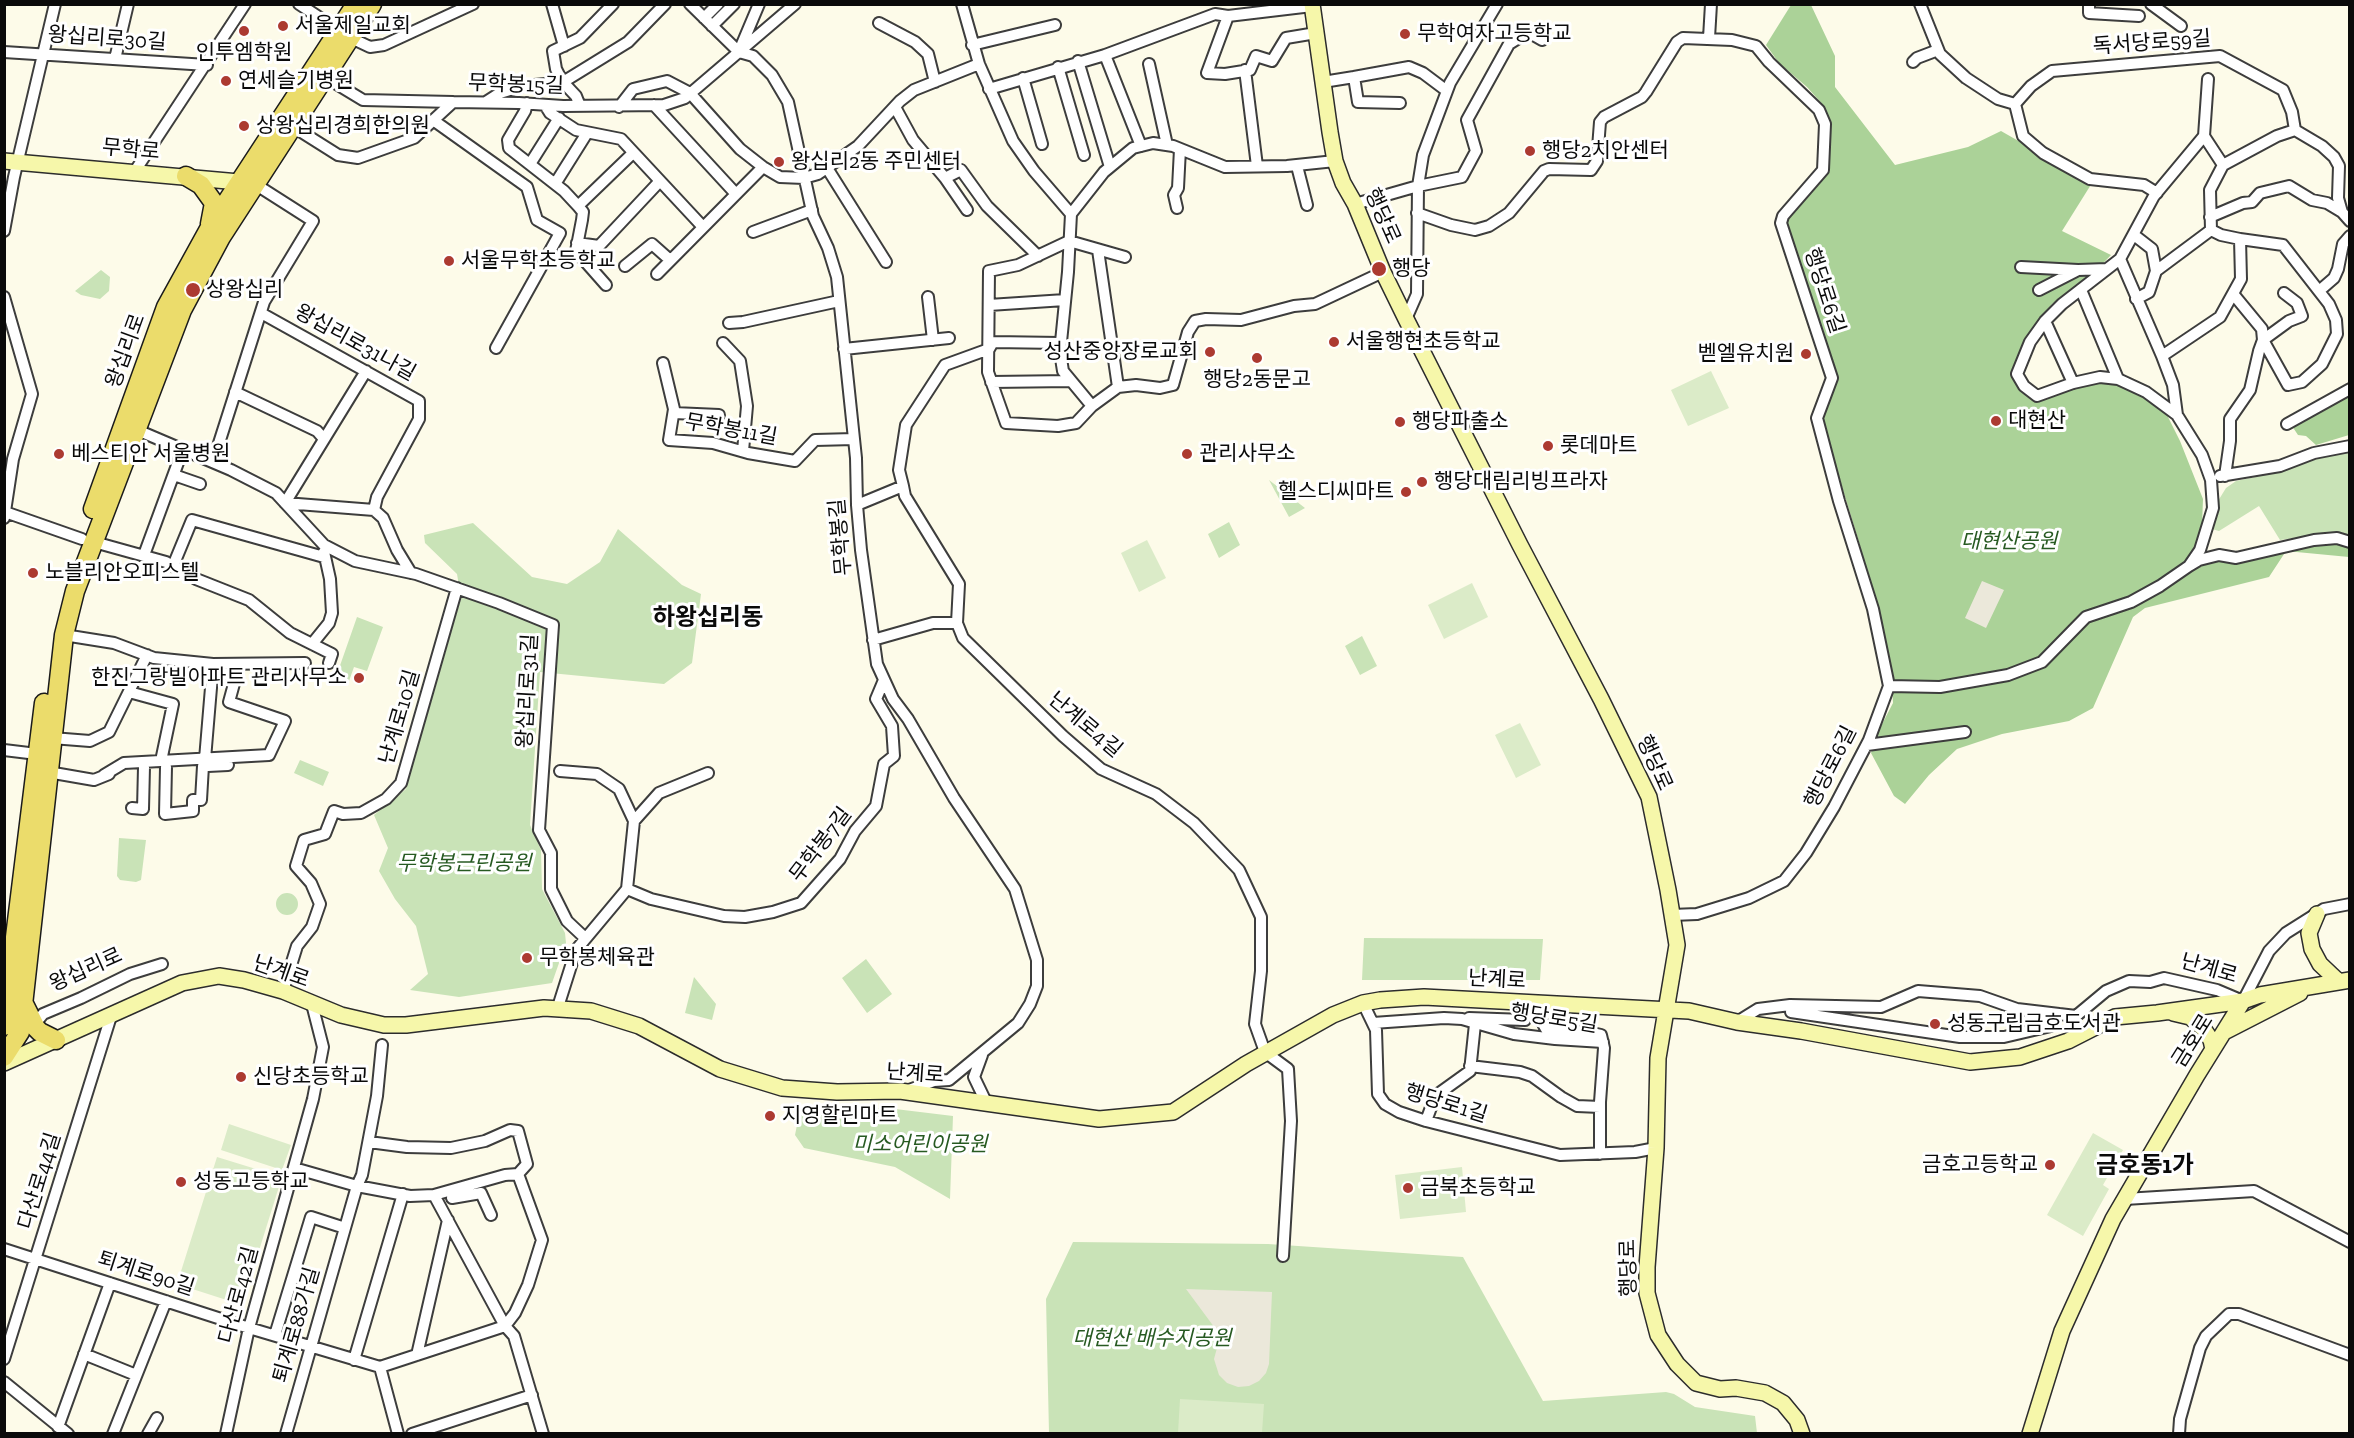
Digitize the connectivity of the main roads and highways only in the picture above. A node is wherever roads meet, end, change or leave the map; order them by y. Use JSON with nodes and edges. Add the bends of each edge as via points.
{"nodes":[{"id":1,"x":357,"y":4,"type":"edge"},
{"id":2,"x":372,"y":4,"type":"edge"},
{"id":3,"x":1312,"y":5,"type":"edge"},
{"id":4,"x":345,"y":34,"type":"junction"},
{"id":5,"x":11,"y":161,"type":"edge"},
{"id":6,"x":186,"y":176,"type":"junction"},
{"id":7,"x":248,"y":185,"type":"junction"},
{"id":8,"x":208,"y":229,"type":"junction"},
{"id":9,"x":200,"y":259,"type":"junction"},
{"id":10,"x":88,"y":541,"type":"junction"},
{"id":11,"x":2317,"y":914,"type":"road end"},
{"id":12,"x":2344,"y":981,"type":"edge"},
{"id":13,"x":2314,"y":987,"type":"junction"},
{"id":14,"x":2243,"y":1000,"type":"junction"},
{"id":15,"x":24,"y":1004,"type":"junction"},
{"id":16,"x":1666,"y":1009,"type":"junction"},
{"id":17,"x":2167,"y":1012,"type":"junction"},
{"id":18,"x":4,"y":1026,"type":"edge"},
{"id":19,"x":2223,"y":1033,"type":"junction"},
{"id":20,"x":56,"y":1040,"type":"junction"},
{"id":21,"x":2213,"y":1049,"type":"junction"},
{"id":22,"x":4,"y":1057,"type":"edge"},
{"id":23,"x":4,"y":1063,"type":"edge"},
{"id":24,"x":1802,"y":1434,"type":"edge"},
{"id":25,"x":2030,"y":1434,"type":"edge"}],
"edges":[{"from":1,"to":4,"type":"main road","name":"왕십리로"},
{"from":2,"to":4,"type":"main road","name":"왕십리로"},
{"from":3,"to":16,"type":"main road","name":"행당로","via":[[1335,161],[1343,183],[1406,319],[1649,797],[1677,945]]},
{"from":4,"to":7,"type":"main road","name":"왕십리로"},
{"from":4,"to":7,"type":"main road","name":"왕십리로","via":[[325,77]]},
{"from":5,"to":6,"type":"main road","name":"무학로"},
{"from":6,"to":7,"type":"main road","name":"무학로"},
{"from":6,"to":8,"type":"main road","via":[[201,185],[214,203]]},
{"from":7,"to":8,"type":"main road","name":"왕십리로"},
{"from":7,"to":9,"type":"main road","name":"왕십리로"},
{"from":8,"to":9,"type":"main road","name":"왕십리로"},
{"from":9,"to":10,"type":"main road","name":"왕십리로"},
{"from":10,"to":15,"type":"main road","name":"왕십리로","via":[[64,635]]},
{"from":10,"to":18,"type":"main road","name":"왕십리로","via":[[61,602],[53,632]]},
{"from":11,"to":12,"type":"main road","via":[[2309,933],[2312,949],[2320,964]]},
{"from":12,"to":13,"type":"main road"},
{"from":13,"to":14,"type":"main road"},
{"from":13,"to":19,"type":"main road"},
{"from":14,"to":17,"type":"main road","name":"난계로"},
{"from":14,"to":19,"type":"main road","name":"금호로"},
{"from":15,"to":20,"type":"main road","via":[[40,1032]]},
{"from":15,"to":22,"type":"main road","name":"왕십리로","via":[[20,1032]]},
{"from":16,"to":17,"type":"main road","name":"난계로","via":[[1970,1062],[2030,1054],[2068,1041],[2115,1017]]},
{"from":16,"to":20,"type":"main road","name":"난계로","via":[[1424,997],[1363,1003],[1265,1052],[1173,1112],[1099,1119],[904,1092],[782,1088],[720,1069],[639,1026],[591,1011],[558,1007],[384,1025],[341,1015],[284,991],[219,976],[182,983]]},
{"from":16,"to":24,"type":"main road","name":"행당로","via":[[1658,1058],[1647,1293],[1658,1335],[1677,1364],[1696,1383],[1765,1393],[1783,1404],[1797,1420]]},
{"from":17,"to":21,"type":"main road","via":[[2190,1017],[2203,1028]]},
{"from":19,"to":21,"type":"main road","name":"금호로"},
{"from":20,"to":23,"type":"main road","name":"난계로"},
{"from":21,"to":25,"type":"main road","name":"금호로","via":[[2113,1219],[2062,1331]]}]}
